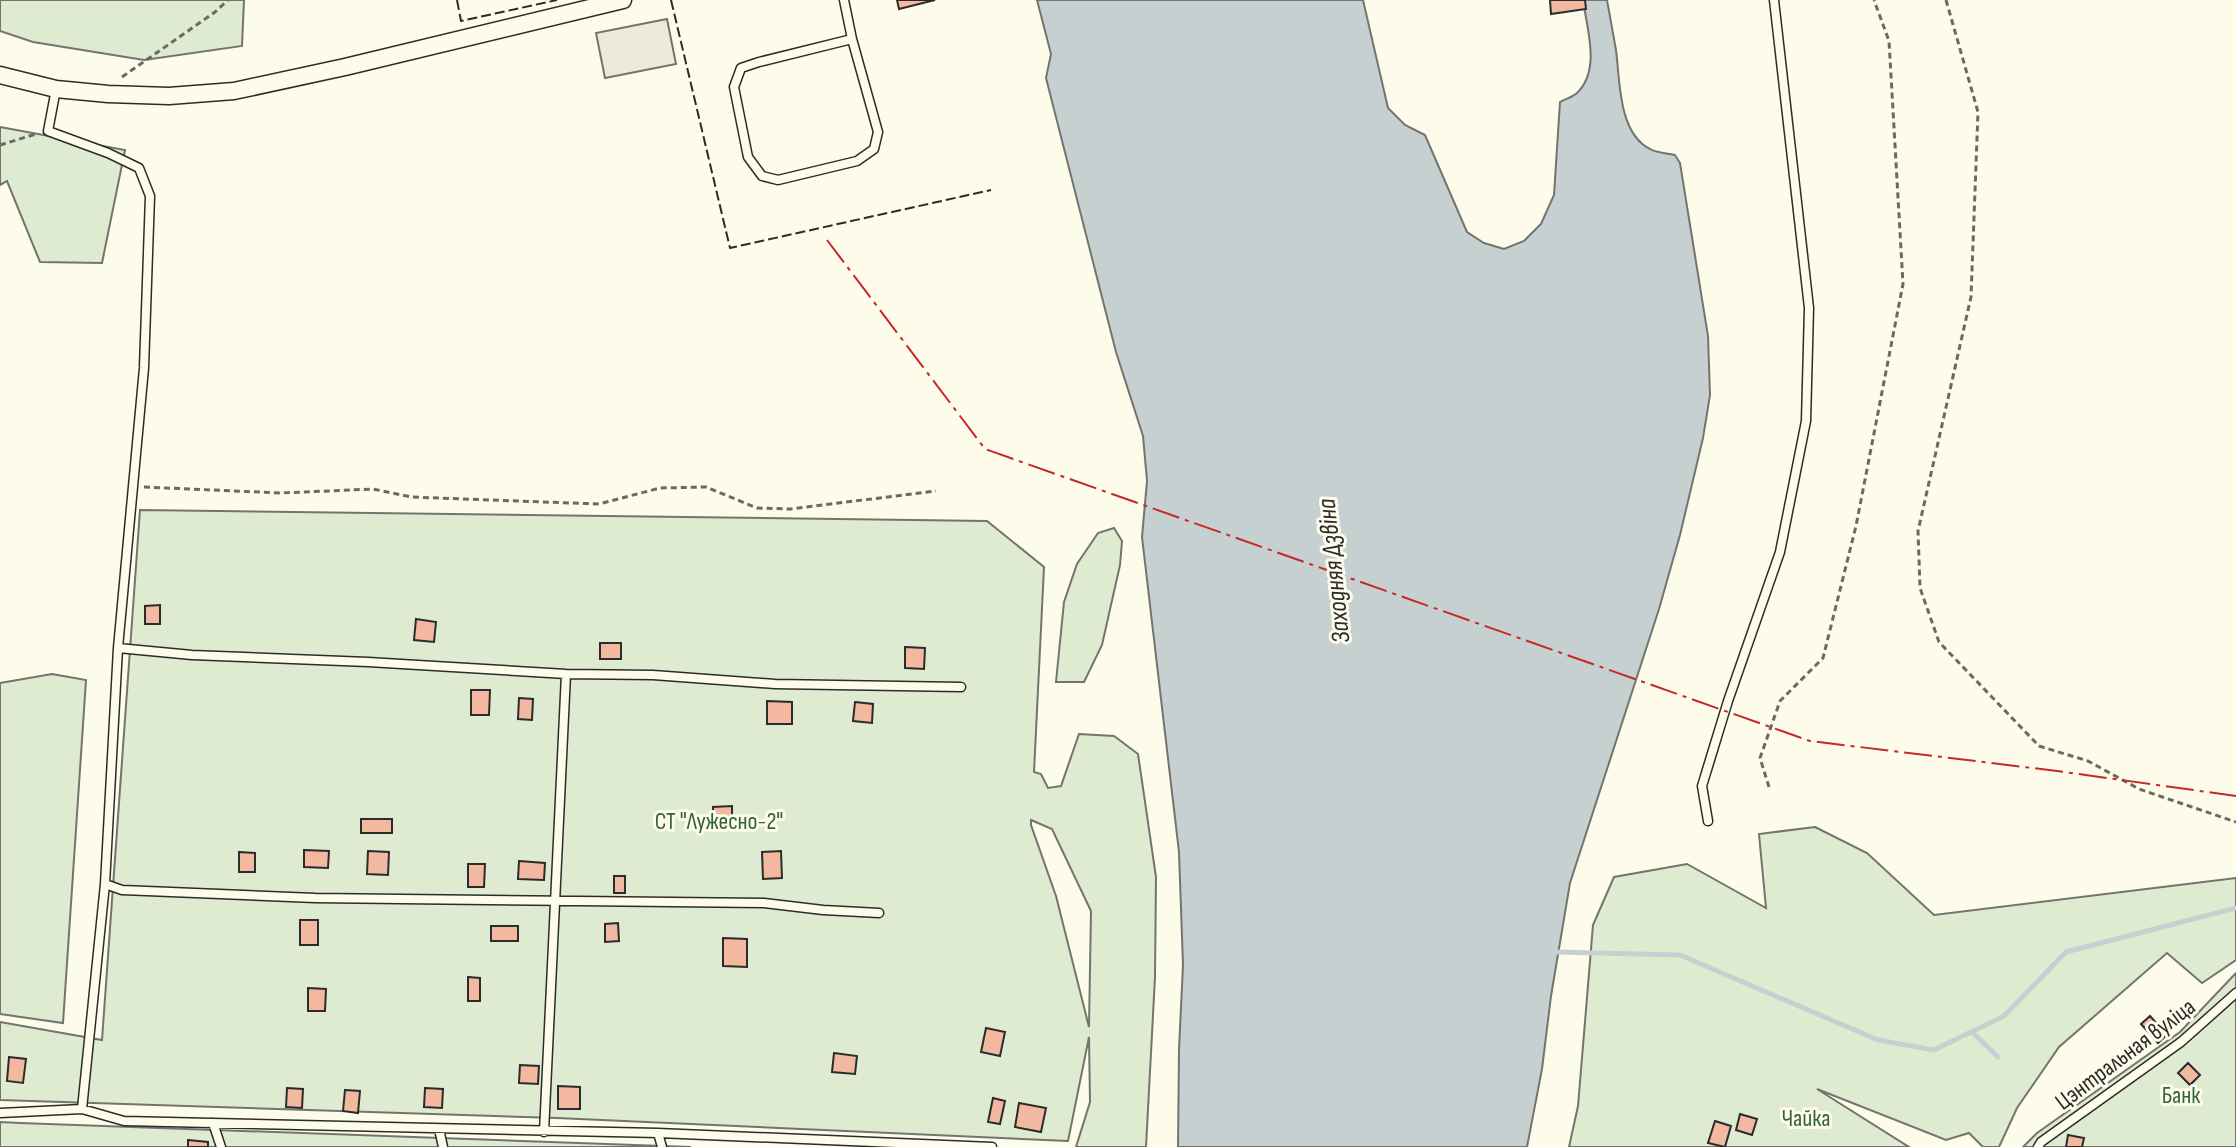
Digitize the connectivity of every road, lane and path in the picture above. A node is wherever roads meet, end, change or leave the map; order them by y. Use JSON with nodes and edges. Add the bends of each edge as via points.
{"nodes":[{"id":1,"x":228,"y":0,"type":"edge"},
{"id":2,"x":623,"y":0,"type":"edge"},
{"id":3,"x":844,"y":0,"type":"edge"},
{"id":4,"x":1774,"y":0,"type":"edge"},
{"id":5,"x":1874,"y":0,"type":"edge"},
{"id":6,"x":1946,"y":0,"type":"edge"},
{"id":7,"x":603,"y":3,"type":"edge"},
{"id":8,"x":852,"y":39,"type":"junction"},
{"id":9,"x":0,"y":75,"type":"edge"},
{"id":10,"x":56,"y":89,"type":"junction"},
{"id":11,"x":100,"y":93,"type":"junction"},
{"id":12,"x":48,"y":131,"type":"junction"},
{"id":13,"x":0,"y":145,"type":"edge"},
{"id":14,"x":132,"y":486,"type":"junction"},
{"id":15,"x":936,"y":491,"type":"dead end"},
{"id":16,"x":118,"y":648,"type":"junction"},
{"id":17,"x":566,"y":674,"type":"junction"},
{"id":18,"x":961,"y":687,"type":"dead end"},
{"id":19,"x":1769,"y":787,"type":"dead end"},
{"id":20,"x":1708,"y":821,"type":"dead end"},
{"id":21,"x":2236,"y":822,"type":"edge"},
{"id":22,"x":105,"y":884,"type":"junction"},
{"id":23,"x":556,"y":900,"type":"junction"},
{"id":24,"x":879,"y":913,"type":"dead end"},
{"id":25,"x":2236,"y":993,"type":"edge"},
{"id":26,"x":82,"y":1109,"type":"junction"},
{"id":27,"x":0,"y":1113,"type":"edge"},
{"id":28,"x":213,"y":1123,"type":"junction"},
{"id":29,"x":439,"y":1129,"type":"junction"},
{"id":30,"x":544,"y":1132,"type":"junction"},
{"id":31,"x":658,"y":1133,"type":"junction"},
{"id":32,"x":845,"y":1143,"type":"edge"},
{"id":33,"x":221,"y":1147,"type":"edge"},
{"id":34,"x":443,"y":1147,"type":"edge"},
{"id":35,"x":662,"y":1147,"type":"edge"},
{"id":36,"x":992,"y":1147,"type":"edge"},
{"id":37,"x":2038,"y":1147,"type":"edge"}],
"edges":[{"from":1,"to":11,"type":"path"},
{"from":2,"to":7,"type":"street"},
{"from":3,"to":8,"type":"lane"},
{"from":4,"to":20,"type":"lane","via":[[1809,308],[1806,421],[1780,552],[1702,786]]},
{"from":5,"to":19,"type":"path","via":[[1889,41],[1903,284],[1856,526],[1823,658],[1780,701],[1760,758]]},
{"from":6,"to":21,"type":"path","via":[[1978,112],[1971,297],[1918,531],[1920,588],[1939,642],[2039,746],[2088,761],[2139,789]]},
{"from":7,"to":11,"type":"street","via":[[234,91],[169,96]]},
{"from":8,"to":8,"type":"lane","via":[[741,68],[734,87],[748,157],[762,176],[778,180],[857,161],[874,149],[878,132]]},
{"from":9,"to":10,"type":"street"},
{"from":10,"to":11,"type":"street"},
{"from":10,"to":12,"type":"lane"},
{"from":12,"to":13,"type":"path"},
{"from":12,"to":14,"type":"lane","via":[[139,168],[150,196],[144,368]]},
{"from":14,"to":15,"type":"path","via":[[281,493],[373,489],[411,497],[599,504],[660,488],[706,487],[757,508],[790,509]]},
{"from":14,"to":16,"type":"lane"},
{"from":16,"to":17,"type":"lane"},
{"from":16,"to":22,"type":"lane"},
{"from":17,"to":18,"type":"lane"},
{"from":17,"to":23,"type":"lane"},
{"from":22,"to":23,"type":"lane","via":[[122,890],[315,898]]},
{"from":22,"to":26,"type":"lane"},
{"from":23,"to":24,"type":"lane","via":[[764,903]]},
{"from":23,"to":30,"type":"lane"},
{"from":25,"to":37,"type":"lane","name":"Цэнтральная вуліца","via":[[2181,1042]]},
{"from":26,"to":27,"type":"lane"},
{"from":26,"to":28,"type":"lane","via":[[124,1121]]},
{"from":28,"to":29,"type":"lane"},
{"from":28,"to":33,"type":"lane"},
{"from":29,"to":30,"type":"lane"},
{"from":29,"to":34,"type":"lane"},
{"from":30,"to":31,"type":"lane"},
{"from":31,"to":32,"type":"lane"},
{"from":31,"to":35,"type":"lane"},
{"from":32,"to":36,"type":"lane"}]}
